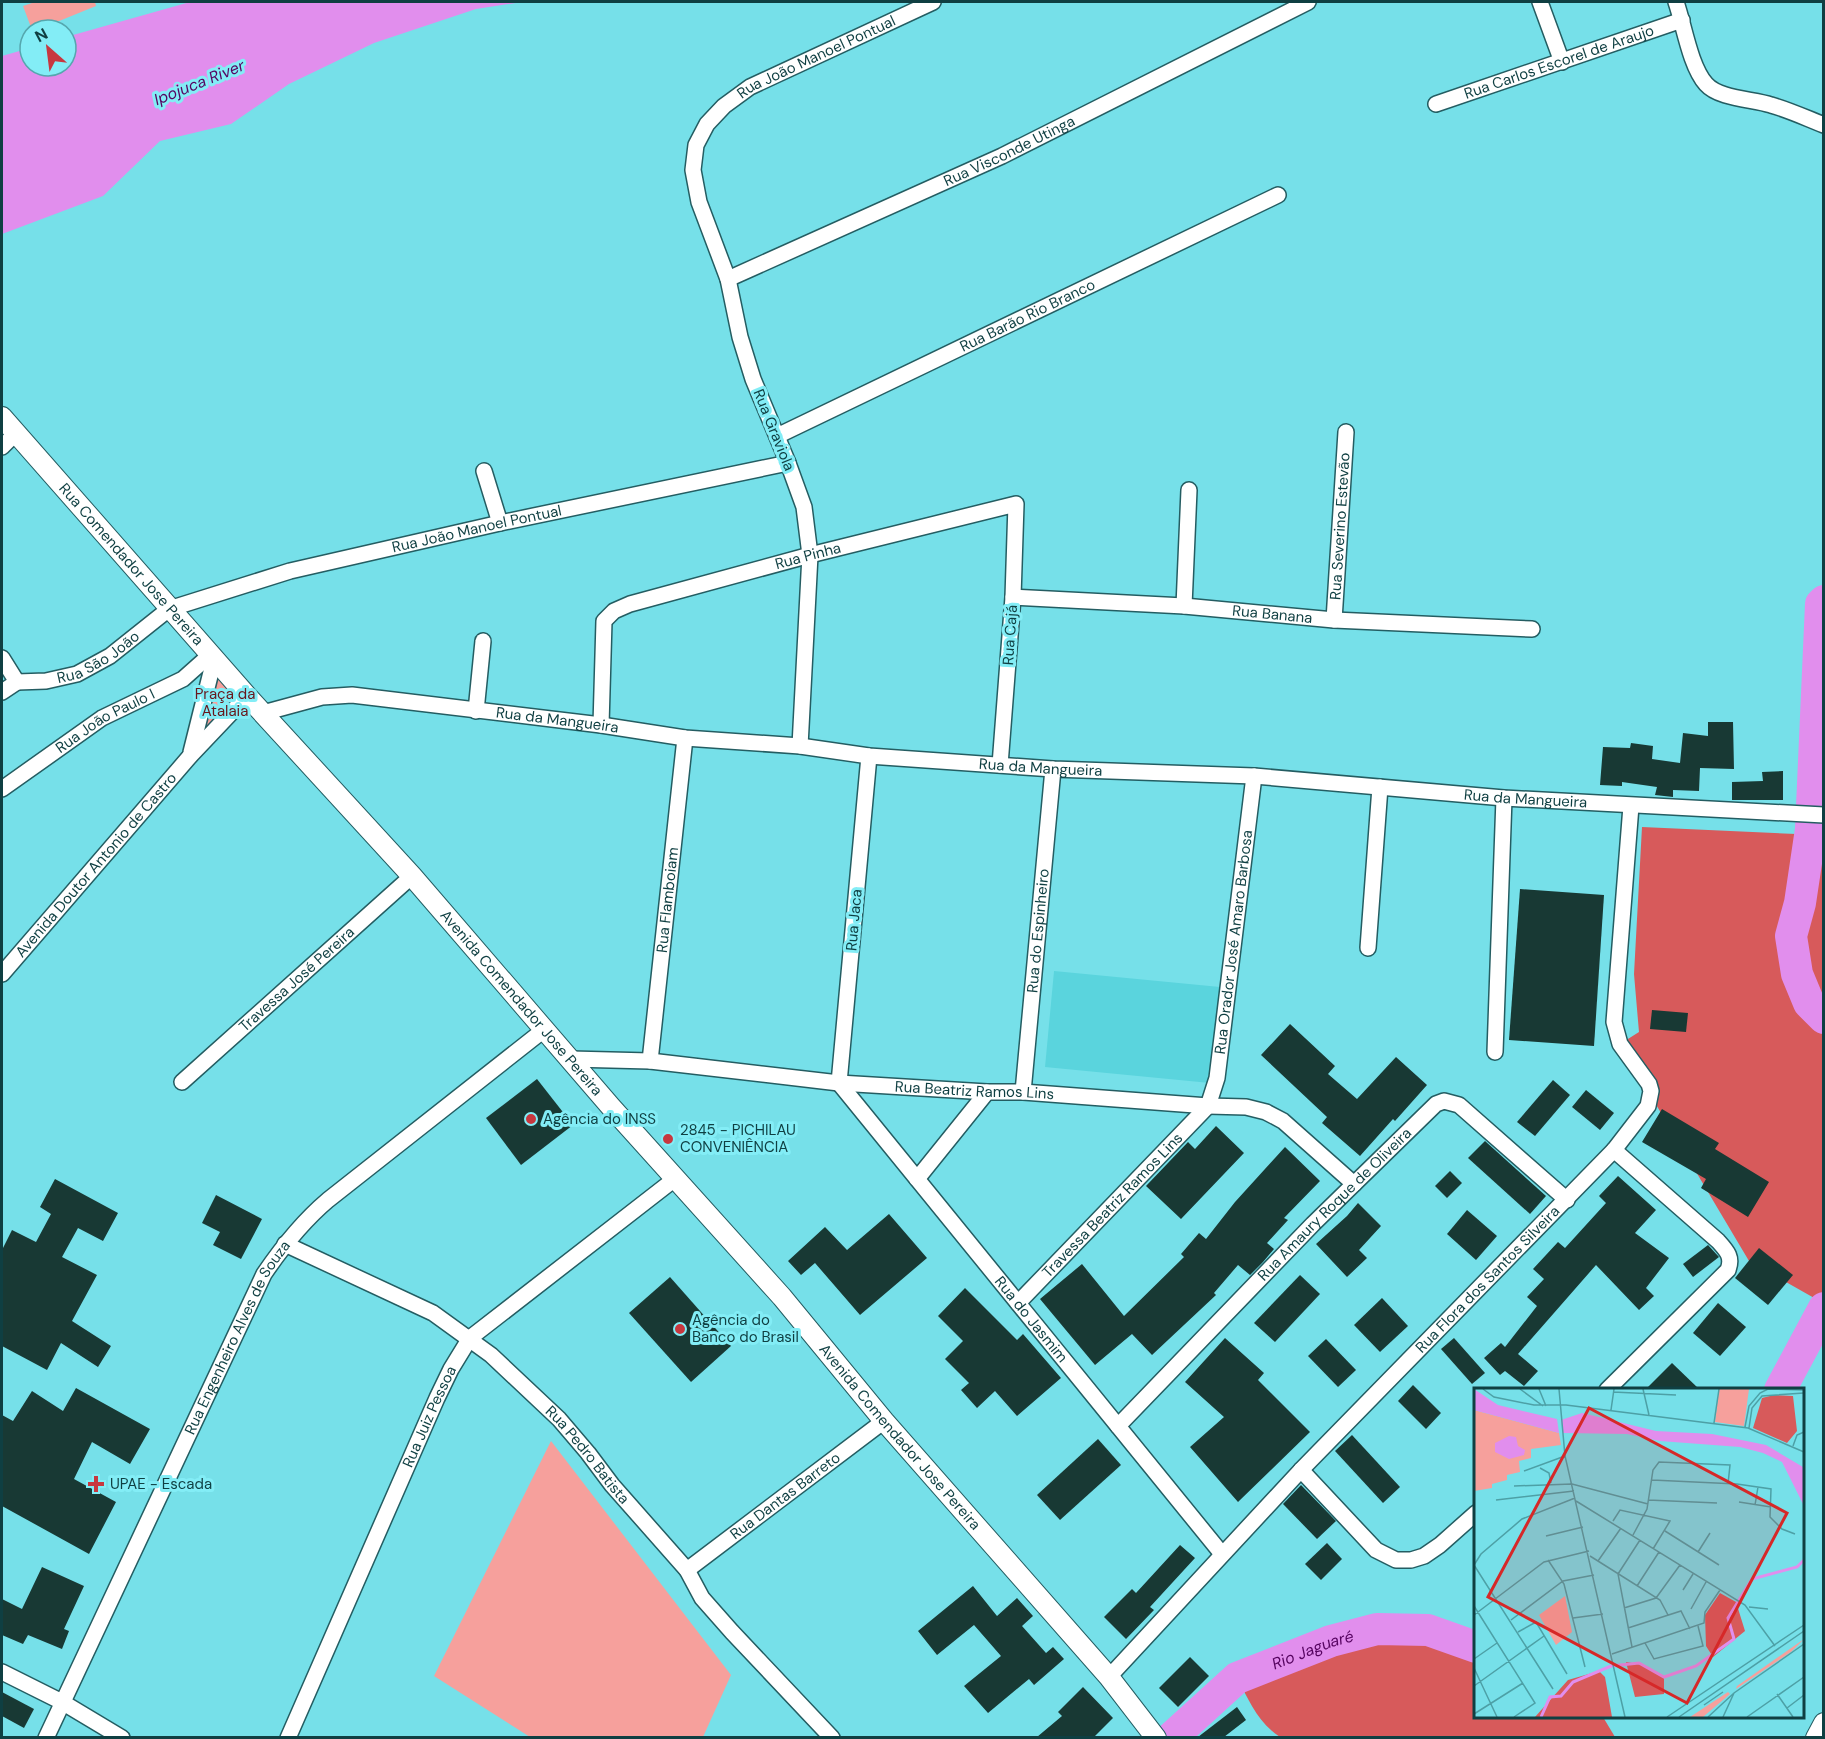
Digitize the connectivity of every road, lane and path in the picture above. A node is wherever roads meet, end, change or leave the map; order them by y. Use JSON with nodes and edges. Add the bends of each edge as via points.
{"nodes":[{"id":1,"x":933,"y":2,"type":"edge"},
{"id":2,"x":1308,"y":2,"type":"edge"},
{"id":3,"x":1540,"y":2,"type":"edge"},
{"id":4,"x":1676,"y":2,"type":"edge"},
{"id":5,"x":1283,"y":8,"type":"edge"},
{"id":6,"x":1682,"y":20,"type":"junction"},
{"id":7,"x":1562,"y":62,"type":"junction"},
{"id":8,"x":1436,"y":104,"type":"dead end"},
{"id":9,"x":707,"y":124,"type":"joint"},
{"id":10,"x":1824,"y":125,"type":"edge"},
{"id":11,"x":1278,"y":195,"type":"dead end"},
{"id":12,"x":728,"y":279,"type":"junction"},
{"id":13,"x":2,"y":417,"type":"edge"},
{"id":14,"x":1346,"y":432,"type":"dead end"},
{"id":15,"x":777,"y":436,"type":"junction"},
{"id":16,"x":8,"y":441,"type":"edge"},
{"id":17,"x":788,"y":463,"type":"junction"},
{"id":18,"x":483,"y":471,"type":"dead end"},
{"id":19,"x":1189,"y":490,"type":"dead end"},
{"id":20,"x":1016,"y":504,"type":"joint"},
{"id":21,"x":500,"y":523,"type":"junction"},
{"id":22,"x":810,"y":555,"type":"junction"},
{"id":23,"x":1013,"y":597,"type":"junction"},
{"id":24,"x":1184,"y":606,"type":"junction"},
{"id":25,"x":169,"y":609,"type":"junction"},
{"id":26,"x":1334,"y":620,"type":"junction"},
{"id":27,"x":1532,"y":629,"type":"dead end"},
{"id":28,"x":483,"y":641,"type":"dead end"},
{"id":29,"x":212,"y":657,"type":"junction"},
{"id":30,"x":2,"y":658,"type":"edge"},
{"id":31,"x":17,"y":682,"type":"junction"},
{"id":32,"x":2,"y":692,"type":"edge"},
{"id":33,"x":247,"y":696,"type":"junction"},
{"id":34,"x":476,"y":711,"type":"junction"},
{"id":35,"x":263,"y":713,"type":"junction"},
{"id":36,"x":601,"y":725,"type":"junction"},
{"id":37,"x":685,"y":738,"type":"junction"},
{"id":38,"x":800,"y":746,"type":"junction"},
{"id":39,"x":190,"y":755,"type":"junction"},
{"id":40,"x":869,"y":756,"type":"junction"},
{"id":41,"x":1000,"y":765,"type":"junction"},
{"id":42,"x":1053,"y":769,"type":"junction"},
{"id":43,"x":1254,"y":776,"type":"junction"},
{"id":44,"x":1380,"y":787,"type":"junction"},
{"id":45,"x":2,"y":789,"type":"edge"},
{"id":46,"x":1504,"y":798,"type":"junction"},
{"id":47,"x":1631,"y":806,"type":"junction"},
{"id":48,"x":1824,"y":815,"type":"edge"},
{"id":49,"x":412,"y":876,"type":"junction"},
{"id":50,"x":1368,"y":948,"type":"dead end"},
{"id":51,"x":2,"y":974,"type":"edge"},
{"id":52,"x":545,"y":1029,"type":"junction"},
{"id":53,"x":1495,"y":1052,"type":"dead end"},
{"id":54,"x":571,"y":1059,"type":"junction"},
{"id":55,"x":650,"y":1061,"type":"junction"},
{"id":56,"x":182,"y":1082,"type":"dead end"},
{"id":57,"x":839,"y":1083,"type":"junction"},
{"id":58,"x":987,"y":1092,"type":"junction"},
{"id":59,"x":1023,"y":1092,"type":"junction"},
{"id":60,"x":1208,"y":1106,"type":"junction"},
{"id":61,"x":1614,"y":1150,"type":"junction"},
{"id":62,"x":676,"y":1178,"type":"junction"},
{"id":63,"x":917,"y":1179,"type":"junction"},
{"id":64,"x":1354,"y":1184,"type":"junction"},
{"id":65,"x":1567,"y":1200,"type":"junction"},
{"id":66,"x":285,"y":1244,"type":"junction"},
{"id":67,"x":1018,"y":1303,"type":"junction"},
{"id":68,"x":470,"y":1338,"type":"junction"},
{"id":69,"x":1608,"y":1388,"type":"edge"},
{"id":70,"x":884,"y":1421,"type":"junction"},
{"id":71,"x":1118,"y":1426,"type":"junction"},
{"id":72,"x":1301,"y":1470,"type":"junction"},
{"id":73,"x":1474,"y":1515,"type":"edge"},
{"id":74,"x":1222,"y":1554,"type":"junction"},
{"id":75,"x":687,"y":1570,"type":"junction"},
{"id":76,"x":2,"y":1672,"type":"edge"},
{"id":77,"x":1109,"y":1677,"type":"junction"},
{"id":78,"x":62,"y":1702,"type":"junction"},
{"id":79,"x":1824,"y":1723,"type":"edge"},
{"id":80,"x":1155,"y":1735,"type":"edge"},
{"id":81,"x":46,"y":1737,"type":"edge"},
{"id":82,"x":122,"y":1737,"type":"edge"},
{"id":83,"x":288,"y":1737,"type":"edge"},
{"id":84,"x":832,"y":1737,"type":"edge"},
{"id":85,"x":1816,"y":1737,"type":"edge"}],
"edges":[{"from":1,"to":9,"type":"street","name":"Rua João Manoel Pontual","via":[[750,87]]},
{"from":2,"to":5,"type":"street","name":"Rua Visconde Utinga"},
{"from":3,"to":7,"type":"street"},
{"from":4,"to":6,"type":"street"},
{"from":5,"to":12,"type":"street","name":"Rua Visconde Utinga","via":[[1002,156]]},
{"from":6,"to":7,"type":"street","name":"Rua Carlos Escorel de Araujo"},
{"from":6,"to":10,"type":"street","via":[[1695,64],[1712,90],[1772,105]]},
{"from":7,"to":8,"type":"street","name":"Rua Carlos Escorel de Araujo"},
{"from":9,"to":12,"type":"street","name":"Rua Graviola","via":[[696,146],[693,170],[699,202]]},
{"from":11,"to":15,"type":"street","name":"Rua Barão Rio Branco"},
{"from":12,"to":15,"type":"street","name":"Rua Graviola","via":[[753,379]]},
{"from":13,"to":16,"type":"street","name":"Rua Comendador Jose Pereira"},
{"from":14,"to":26,"type":"street","name":"Rua Severino Estevão"},
{"from":15,"to":17,"type":"street","name":"Rua Graviola"},
{"from":16,"to":25,"type":"street","name":"Rua Comendador Jose Pereira"},
{"from":17,"to":21,"type":"street","name":"Rua João Manoel Pontual"},
{"from":17,"to":22,"type":"street","name":"Rua Graviola","via":[[804,507]]},
{"from":18,"to":21,"type":"street"},
{"from":19,"to":24,"type":"street"},
{"from":20,"to":22,"type":"street","name":"Rua Pinha"},
{"from":20,"to":23,"type":"street","name":"Rua Cajá"},
{"from":21,"to":25,"type":"street","name":"Rua João Manoel Pontual","via":[[290,571]]},
{"from":22,"to":36,"type":"street","name":"Rua Pinha","via":[[614,611],[604,621]]},
{"from":22,"to":38,"type":"street","name":"Rua Graviola"},
{"from":23,"to":24,"type":"street","name":"Rua Banana"},
{"from":23,"to":41,"type":"street","name":"Rua Cajá"},
{"from":24,"to":26,"type":"street","name":"Rua Banana"},
{"from":25,"to":29,"type":"street","name":"Rua Comendador Jose Pereira"},
{"from":25,"to":31,"type":"street","name":"Rua São João","via":[[110,656],[77,674]]},
{"from":26,"to":27,"type":"street","name":"Rua Banana"},
{"from":28,"to":34,"type":"street"},
{"from":29,"to":33,"type":"street","name":"Rua Comendador Jose Pereira"},
{"from":29,"to":39,"type":"street","name":"Avenida Doutor Antonio de Castro"},
{"from":29,"to":45,"type":"street","name":"Rua João Paulo I","via":[[183,679],[102,718]]},
{"from":30,"to":31,"type":"street"},
{"from":31,"to":32,"type":"street"},
{"from":33,"to":35,"type":"street","name":"Rua Comendador Jose Pereira"},
{"from":33,"to":39,"type":"street","name":"Avenida Doutor Antonio de Castro"},
{"from":34,"to":35,"type":"street","name":"Rua da Mangueira","via":[[352,695],[322,696]]},
{"from":34,"to":36,"type":"street","name":"Rua da Mangueira"},
{"from":35,"to":49,"type":"street","name":"Avenida Comendador Jose Pereira"},
{"from":36,"to":37,"type":"street","name":"Rua da Mangueira"},
{"from":37,"to":38,"type":"street","name":"Rua da Mangueira"},
{"from":37,"to":55,"type":"street","name":"Rua Flamboiam"},
{"from":38,"to":40,"type":"street","name":"Rua da Mangueira"},
{"from":39,"to":51,"type":"street","name":"Avenida Doutor Antonio de Castro"},
{"from":40,"to":41,"type":"street","name":"Rua da Mangueira"},
{"from":40,"to":57,"type":"street","name":"Rua Jaca"},
{"from":41,"to":42,"type":"street","name":"Rua da Mangueira"},
{"from":42,"to":43,"type":"street","name":"Rua da Mangueira"},
{"from":42,"to":59,"type":"street","name":"Rua do Espinheiro"},
{"from":43,"to":44,"type":"street","name":"Rua da Mangueira"},
{"from":43,"to":60,"type":"street","name":"Rua Orador José Amaro Barbosa","via":[[1217,1078]]},
{"from":44,"to":46,"type":"street","name":"Rua da Mangueira"},
{"from":44,"to":50,"type":"street"},
{"from":46,"to":47,"type":"street","name":"Rua da Mangueira"},
{"from":46,"to":53,"type":"street"},
{"from":47,"to":48,"type":"street","name":"Rua da Mangueira"},
{"from":47,"to":61,"type":"street","name":"Rua Flora dos Santos Silveira","via":[[1614,1022],[1620,1044],[1645,1076],[1651,1092],[1648,1106]]},
{"from":49,"to":52,"type":"street","name":"Avenida Comendador Jose Pereira"},
{"from":49,"to":56,"type":"street","name":"Travessa José Pereira"},
{"from":52,"to":54,"type":"street","name":"Avenida Comendador Jose Pereira"},
{"from":52,"to":66,"type":"street","name":"Rua Engenheiro Alves de Souza","via":[[328,1200]]},
{"from":54,"to":55,"type":"street","name":"Rua Beatriz Ramos Lins"},
{"from":54,"to":62,"type":"street","name":"Avenida Comendador Jose Pereira"},
{"from":55,"to":57,"type":"street","name":"Rua Beatriz Ramos Lins"},
{"from":57,"to":58,"type":"street","name":"Rua Beatriz Ramos Lins"},
{"from":57,"to":63,"type":"street","name":"Rua do Jasmim"},
{"from":58,"to":59,"type":"street","name":"Rua Beatriz Ramos Lins"},
{"from":58,"to":63,"type":"street"},
{"from":59,"to":60,"type":"street","name":"Rua Beatriz Ramos Lins"},
{"from":60,"to":64,"type":"street","name":"Rua Beatriz Ramos Lins","via":[[1246,1107],[1283,1121]]},
{"from":60,"to":67,"type":"street","name":"Travessa Beatriz Ramos Lins"},
{"from":61,"to":65,"type":"street","name":"Rua Flora dos Santos Silveira"},
{"from":61,"to":69,"type":"street","via":[[1719,1241],[1731,1262],[1728,1270]]},
{"from":62,"to":68,"type":"street","name":"Rua Juiz Pessoa"},
{"from":62,"to":70,"type":"street","name":"Avenida Comendador Jose Pereira","via":[[782,1297]]},
{"from":63,"to":67,"type":"street","name":"Rua do Jasmim"},
{"from":64,"to":65,"type":"street","name":"Rua Amaury Roque de Oliveira","via":[[1436,1104],[1451,1101]]},
{"from":64,"to":71,"type":"street","name":"Rua Amaury Roque de Oliveira"},
{"from":65,"to":72,"type":"street","name":"Rua Flora dos Santos Silveira"},
{"from":66,"to":68,"type":"street","name":"Rua Pedro Batista","via":[[433,1313]]},
{"from":66,"to":78,"type":"street","name":"Rua Engenheiro Alves de Souza","via":[[264,1274]]},
{"from":67,"to":71,"type":"street","name":"Rua do Jasmim"},
{"from":68,"to":75,"type":"street","name":"Rua Pedro Batista","via":[[559,1419]]},
{"from":68,"to":83,"type":"street","name":"Rua Juiz Pessoa","via":[[437,1398]]},
{"from":70,"to":75,"type":"street","name":"Rua Dantas Barreto"},
{"from":70,"to":77,"type":"street","name":"Avenida Comendador Jose Pereira"},
{"from":71,"to":74,"type":"street","name":"Rua do Jasmim"},
{"from":72,"to":73,"type":"street","via":[[1376,1550],[1396,1560],[1424,1556]]},
{"from":72,"to":74,"type":"street","name":"Rua Flora dos Santos Silveira"},
{"from":74,"to":77,"type":"street","name":"Rua Flora dos Santos Silveira"},
{"from":75,"to":84,"type":"street","name":"Rua Pedro Batista","via":[[702,1598]]},
{"from":76,"to":78,"type":"street"},
{"from":77,"to":80,"type":"street","name":"Avenida Comendador Jose Pereira"},
{"from":78,"to":81,"type":"street","name":"Rua Engenheiro Alves de Souza"},
{"from":78,"to":82,"type":"street"},
{"from":79,"to":85,"type":"street"}]}
